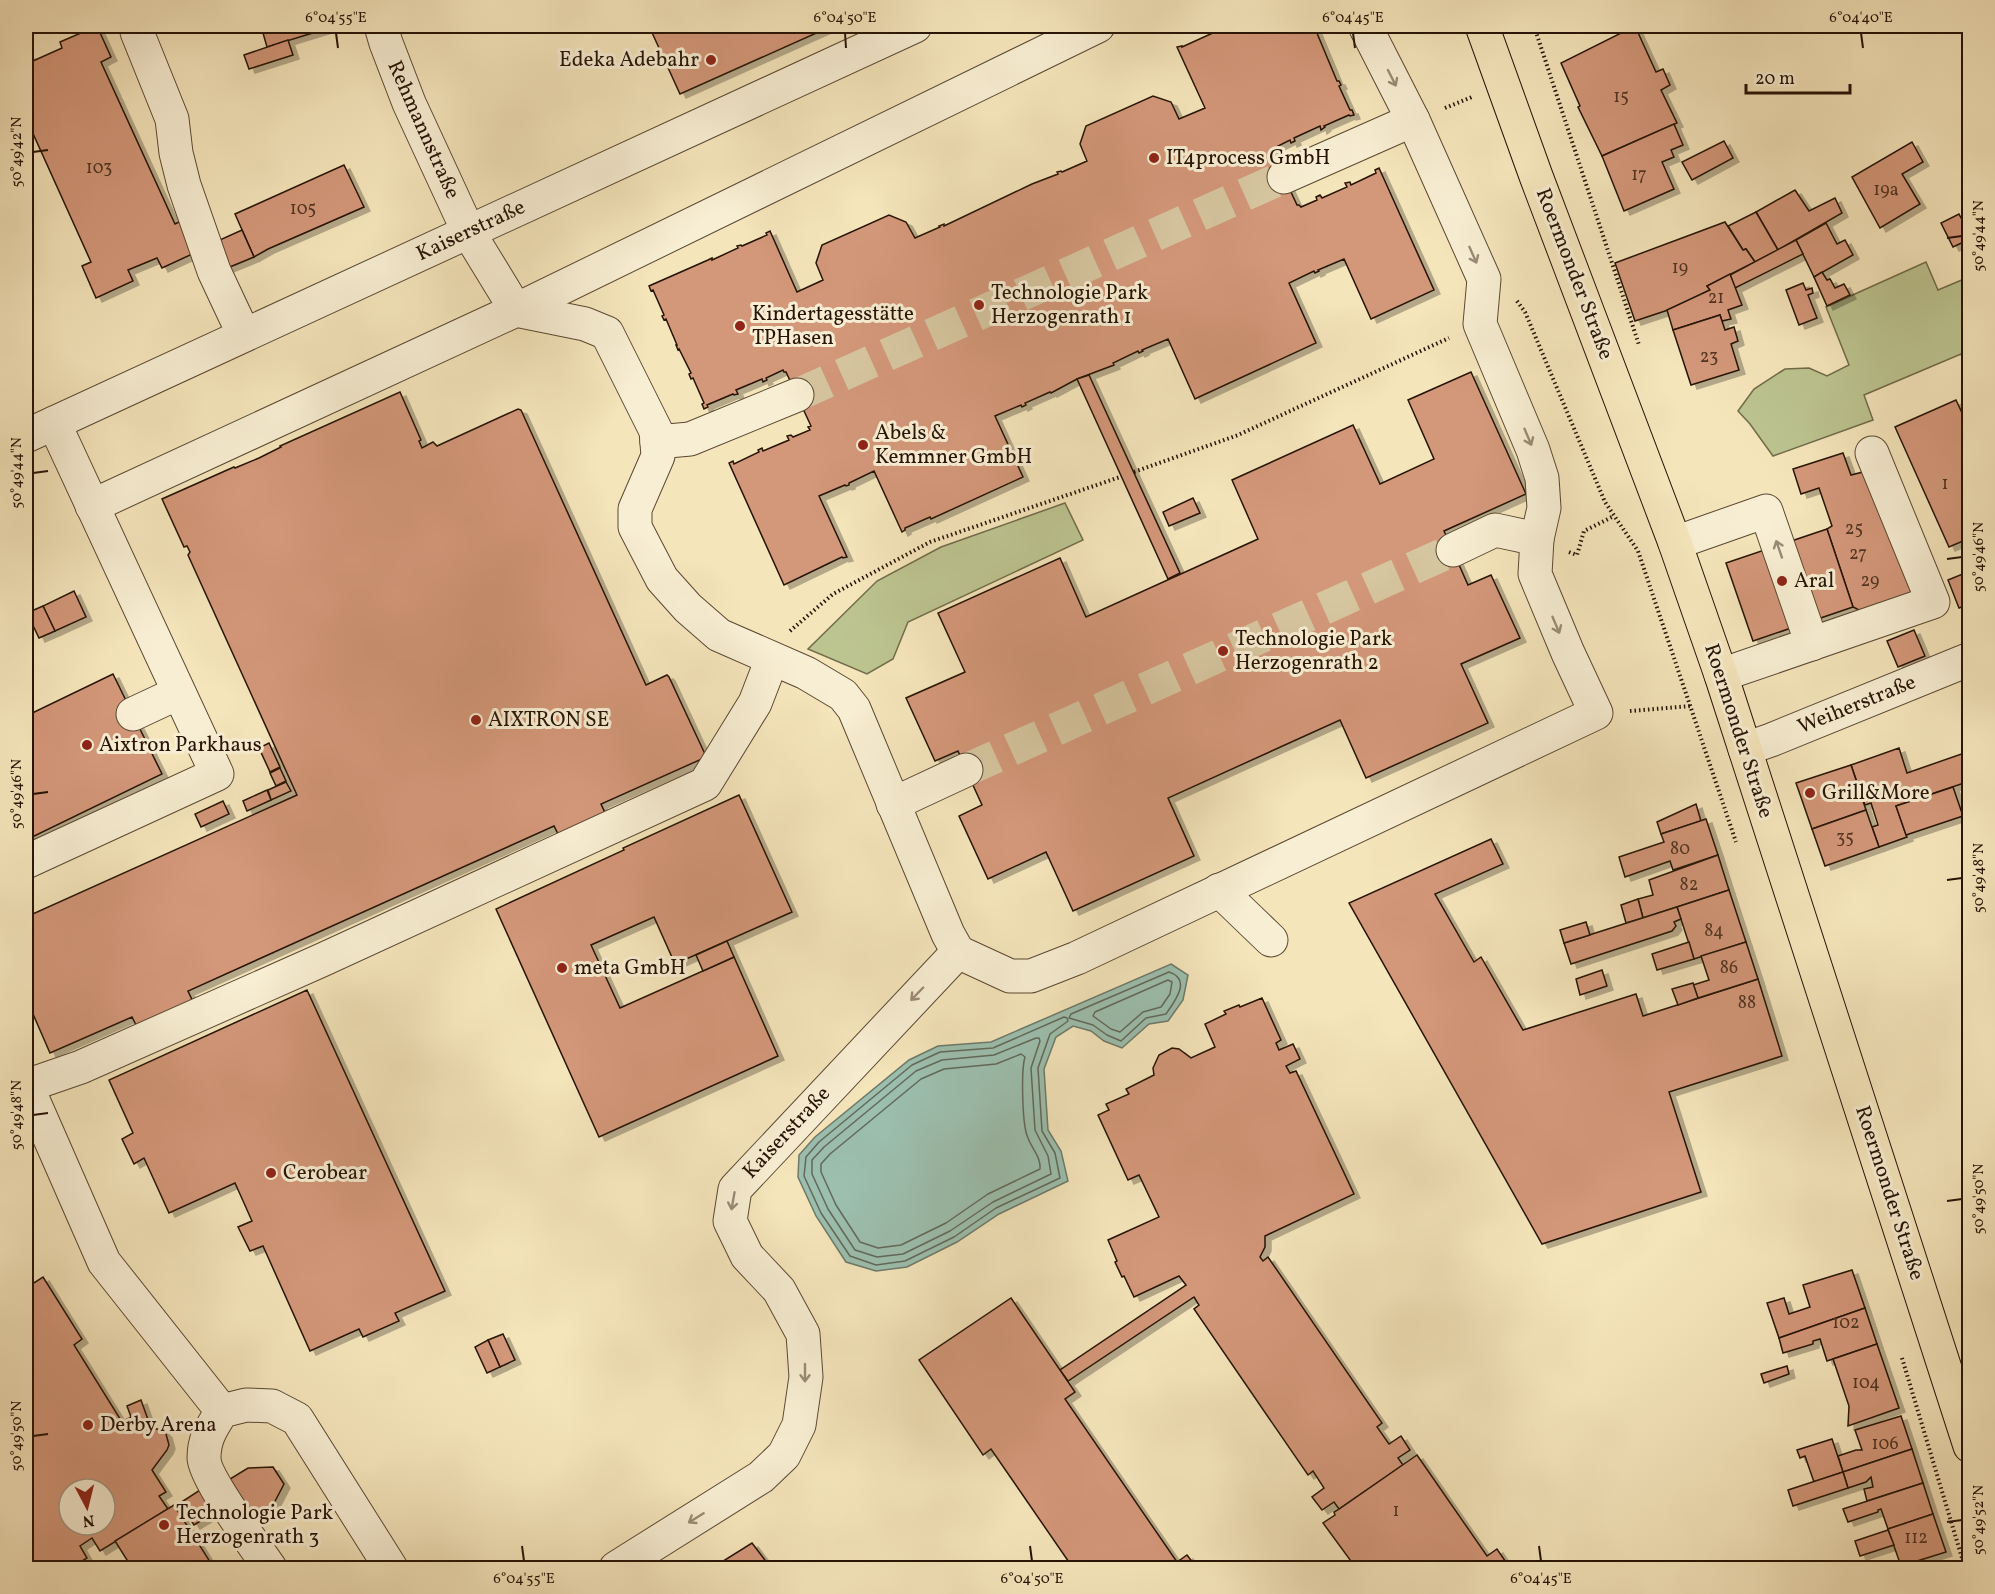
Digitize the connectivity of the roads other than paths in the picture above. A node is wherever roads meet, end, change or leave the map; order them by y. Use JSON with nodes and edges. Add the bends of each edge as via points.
{"nodes":[{"id":1,"x":381,"y":26,"type":"edge"},
{"id":2,"x":915,"y":26,"type":"edge"},
{"id":3,"x":1098,"y":26,"type":"edge"},
{"id":4,"x":1365,"y":26,"type":"edge"},
{"id":5,"x":1482,"y":26,"type":"edge"},
{"id":6,"x":137,"y":32,"type":"dead end"},
{"id":7,"x":1413,"y":120,"type":"junction"},
{"id":8,"x":1284,"y":177,"type":"tunnel mouth"},
{"id":9,"x":469,"y":232,"type":"junction"},
{"id":10,"x":516,"y":310,"type":"junction"},
{"id":11,"x":243,"y":335,"type":"junction"},
{"id":12,"x":797,"y":395,"type":"tunnel mouth"},
{"id":13,"x":40,"y":430,"type":"edge"},
{"id":14,"x":657,"y":442,"type":"junction"},
{"id":15,"x":1872,"y":453,"type":"dead end"},
{"id":16,"x":92,"y":506,"type":"junction"},
{"id":17,"x":1537,"y":539,"type":"junction"},
{"id":18,"x":1675,"y":543,"type":"junction"},
{"id":19,"x":1453,"y":550,"type":"tunnel mouth"},
{"id":20,"x":1812,"y":644,"type":"junction"},
{"id":21,"x":772,"y":659,"type":"junction"},
{"id":22,"x":1970,"y":659,"type":"edge"},
{"id":23,"x":1725,"y":688,"type":"junction"},
{"id":24,"x":178,"y":693,"type":"junction"},
{"id":25,"x":133,"y":714,"type":"dead end"},
{"id":26,"x":1745,"y":749,"type":"junction"},
{"id":27,"x":966,"y":770,"type":"tunnel mouth"},
{"id":28,"x":893,"y":804,"type":"junction"},
{"id":29,"x":26,"y":862,"type":"edge"},
{"id":30,"x":1219,"y":890,"type":"junction"},
{"id":31,"x":1271,"y":940,"type":"dead end"},
{"id":32,"x":958,"y":952,"type":"junction"},
{"id":33,"x":26,"y":1085,"type":"edge"},
{"id":34,"x":222,"y":1411,"type":"junction"},
{"id":35,"x":1970,"y":1446,"type":"edge"},
{"id":36,"x":270,"y":1569,"type":"edge"},
{"id":37,"x":391,"y":1569,"type":"edge"},
{"id":38,"x":616,"y":1569,"type":"edge"}],
"edges":[{"from":1,"to":9,"type":"street","name":"Rehmannstraße","via":[[409,103]]},
{"from":2,"to":9,"type":"street","name":"Kaiserstraße"},
{"from":3,"to":10,"type":"street"},
{"from":4,"to":7,"type":"street","one_way":true},
{"from":5,"to":18,"type":"main road","name":"Roermonder Straße"},
{"from":6,"to":11,"type":"street","via":[[172,119],[184,185],[214,271]]},
{"from":7,"to":8,"type":"street"},
{"from":7,"to":17,"type":"street","one_way":true,"via":[[1485,279],[1480,324],[1542,478],[1544,508]]},
{"from":9,"to":10,"type":"street","name":"Rehmannstraße"},
{"from":9,"to":11,"type":"street","name":"Kaiserstraße"},
{"from":10,"to":14,"type":"street","via":[[585,324],[608,333],[656,432]]},
{"from":10,"to":16,"type":"street"},
{"from":11,"to":13,"type":"street","name":"Kaiserstraße"},
{"from":12,"to":14,"type":"street","via":[[690,439]]},
{"from":13,"to":16,"type":"street"},
{"from":14,"to":21,"type":"street","via":[[658,456],[635,509],[635,527],[662,579],[719,635]]},
{"from":15,"to":20,"type":"street","via":[[1933,602]]},
{"from":16,"to":24,"type":"street"},
{"from":17,"to":19,"type":"street","via":[[1495,530]]},
{"from":17,"to":30,"type":"street","one_way":true,"via":[[1535,574],[1596,713]]},
{"from":20,"to":18,"type":"street","one_way":true,"via":[[1766,511]]},
{"from":18,"to":23,"type":"main road","name":"Roermonder Straße"},
{"from":20,"to":23,"type":"street"},
{"from":21,"to":28,"type":"street","via":[[843,695],[854,710]]},
{"from":21,"to":33,"type":"street","via":[[755,703],[705,784],[81,1067]]},
{"from":22,"to":26,"type":"street","name":"Weiherstraße"},
{"from":23,"to":26,"type":"main road","name":"Roermonder Straße"},
{"from":24,"to":25,"type":"street"},
{"from":24,"to":29,"type":"street","via":[[217,774]]},
{"from":26,"to":35,"type":"main road","name":"Roermonder Straße"},
{"from":27,"to":28,"type":"street"},
{"from":28,"to":32,"type":"street"},
{"from":30,"to":31,"type":"street"},
{"from":30,"to":32,"type":"street","via":[[1031,976],[1010,976]]},
{"from":32,"to":38,"type":"street","name":"Kaiserstraße","one_way":true,"via":[[735,1189],[730,1221],[747,1256],[779,1290],[803,1334],[806,1377],[799,1425],[784,1455],[761,1477]]},
{"from":33,"to":34,"type":"street","via":[[104,1262]]},
{"from":34,"to":36,"type":"street","via":[[207,1435],[203,1460],[214,1485]]},
{"from":34,"to":37,"type":"street","via":[[272,1406],[297,1419]]}]}
